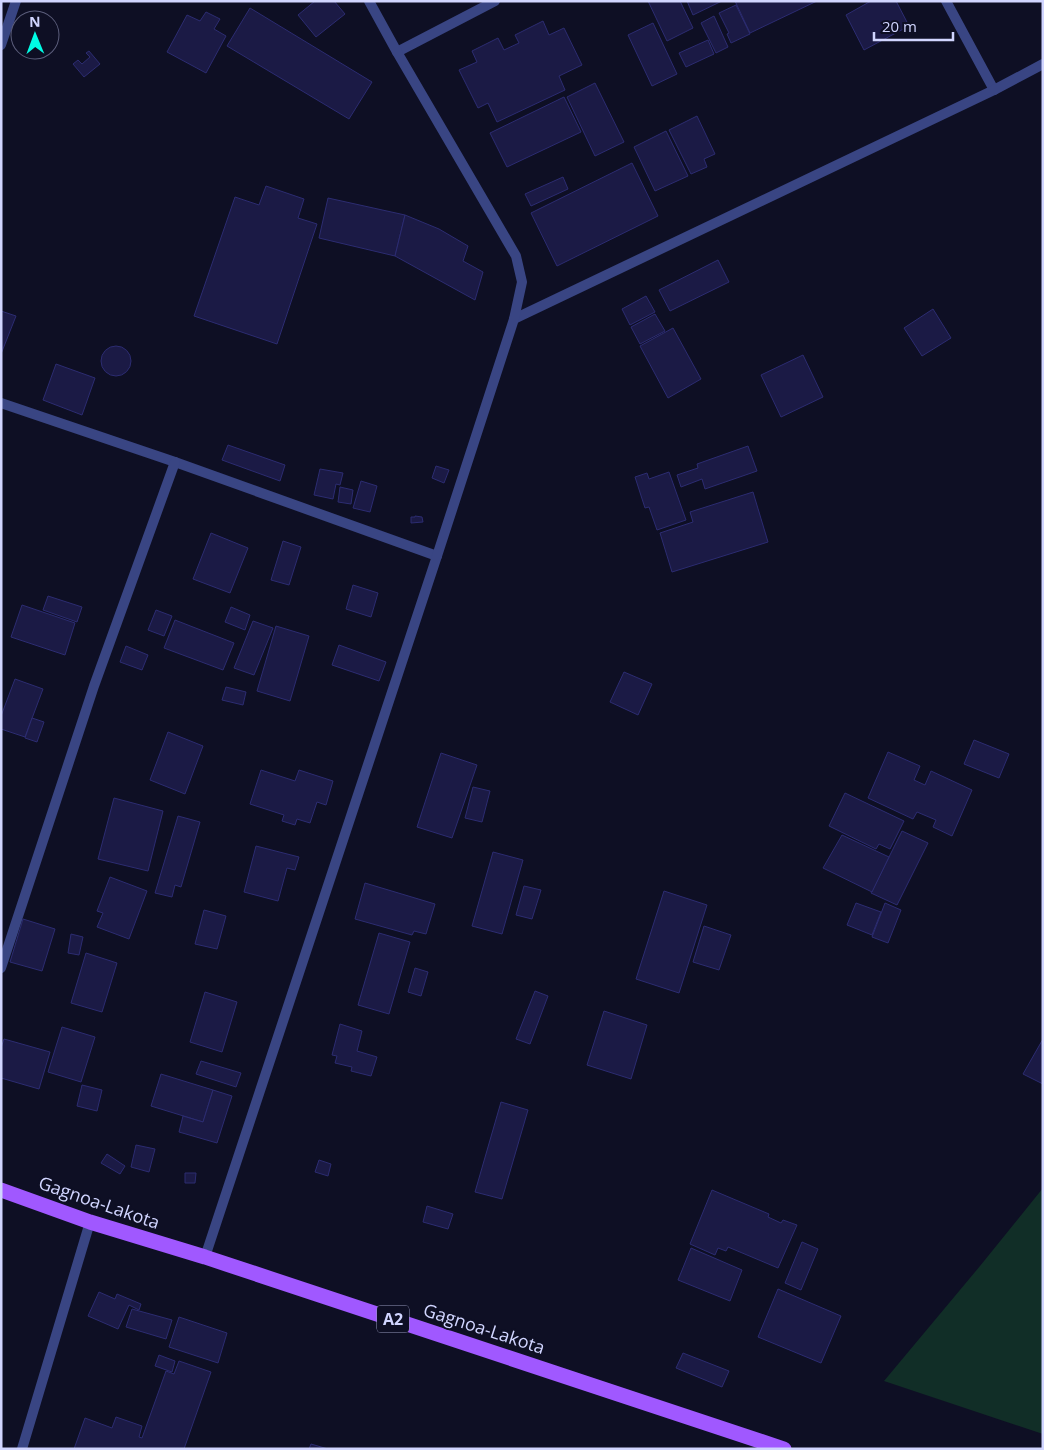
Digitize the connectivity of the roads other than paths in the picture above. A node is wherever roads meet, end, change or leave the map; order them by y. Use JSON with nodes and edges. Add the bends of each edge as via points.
{"nodes":[{"id":1,"x":16,"y":1,"type":"edge"},
{"id":2,"x":369,"y":1,"type":"edge"},
{"id":3,"x":495,"y":1,"type":"edge"},
{"id":4,"x":946,"y":1,"type":"edge"},
{"id":5,"x":1,"y":45,"type":"edge"},
{"id":6,"x":396,"y":52,"type":"junction"},
{"id":7,"x":1043,"y":64,"type":"edge"},
{"id":8,"x":994,"y":90,"type":"junction"},
{"id":9,"x":514,"y":319,"type":"junction"},
{"id":10,"x":1,"y":403,"type":"edge"},
{"id":11,"x":175,"y":462,"type":"junction"},
{"id":12,"x":437,"y":556,"type":"junction"},
{"id":13,"x":1,"y":968,"type":"edge"},
{"id":14,"x":1,"y":1190,"type":"edge"},
{"id":15,"x":90,"y":1222,"type":"junction"},
{"id":16,"x":205,"y":1257,"type":"junction"},
{"id":17,"x":22,"y":1449,"type":"edge"},
{"id":18,"x":784,"y":1449,"type":"edge"}],
"edges":[{"from":1,"to":5,"type":"street"},
{"from":2,"to":6,"type":"street"},
{"from":3,"to":6,"type":"street"},
{"from":4,"to":8,"type":"street"},
{"from":6,"to":9,"type":"street","via":[[516,256],[522,282]]},
{"from":7,"to":8,"type":"street"},
{"from":8,"to":9,"type":"street"},
{"from":9,"to":12,"type":"street"},
{"from":10,"to":11,"type":"street"},
{"from":11,"to":12,"type":"street"},
{"from":11,"to":13,"type":"street","via":[[94,686]]},
{"from":12,"to":16,"type":"street"},
{"from":14,"to":15,"type":"main road","name":"Gagnoa-Lakota","number":"A2"},
{"from":15,"to":16,"type":"main road","name":"Gagnoa-Lakota","number":"A2"},
{"from":15,"to":17,"type":"street"},
{"from":16,"to":18,"type":"main road","name":"Gagnoa-Lakota","number":"A2"}]}
